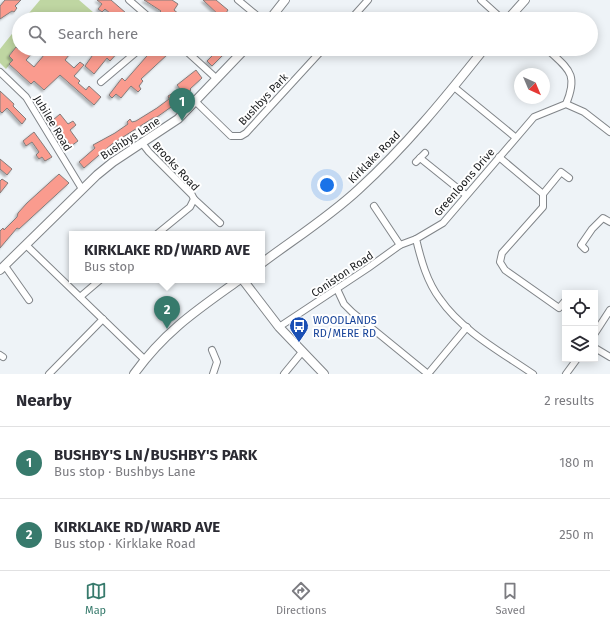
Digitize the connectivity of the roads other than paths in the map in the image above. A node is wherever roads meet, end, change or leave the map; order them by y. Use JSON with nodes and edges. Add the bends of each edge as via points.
{"nodes":[{"id":1,"x":129,"y":0,"type":"edge"},
{"id":2,"x":238,"y":0,"type":"edge"},
{"id":3,"x":285,"y":0,"type":"edge"},
{"id":4,"x":368,"y":0,"type":"edge"},
{"id":5,"x":481,"y":0,"type":"edge"},
{"id":6,"x":525,"y":0,"type":"edge"},
{"id":7,"x":143,"y":12,"type":"edge"},
{"id":8,"x":253,"y":12,"type":"edge"},
{"id":9,"x":276,"y":12,"type":"edge"},
{"id":10,"x":357,"y":12,"type":"edge"},
{"id":11,"x":494,"y":12,"type":"edge"},
{"id":12,"x":514,"y":12,"type":"edge"},
{"id":13,"x":132,"y":56,"type":"edge"},
{"id":14,"x":192,"y":56,"type":"edge"},
{"id":15,"x":238,"y":56,"type":"edge"},
{"id":16,"x":317,"y":56,"type":"edge"},
{"id":17,"x":478,"y":56,"type":"edge"},
{"id":18,"x":555,"y":56,"type":"edge"},
{"id":19,"x":0,"y":72,"type":"edge"},
{"id":20,"x":217,"y":79,"type":"junction"},
{"id":21,"x":101,"y":82,"type":"dead end"},
{"id":22,"x":454,"y":87,"type":"junction"},
{"id":23,"x":195,"y":101,"type":"junction"},
{"id":24,"x":566,"y":104,"type":"junction"},
{"id":25,"x":609,"y":128,"type":"edge"},
{"id":26,"x":515,"y":137,"type":"junction"},
{"id":27,"x":142,"y":143,"type":"junction"},
{"id":28,"x":420,"y":157,"type":"dead end"},
{"id":29,"x":499,"y":157,"type":"junction"},
{"id":30,"x":569,"y":178,"type":"dead end"},
{"id":31,"x":82,"y":190,"type":"junction"},
{"id":32,"x":543,"y":194,"type":"junction"},
{"id":33,"x":466,"y":195,"type":"junction"},
{"id":34,"x":194,"y":199,"type":"junction"},
{"id":35,"x":374,"y":206,"type":"dead end"},
{"id":36,"x":220,"y":222,"type":"dead end"},
{"id":37,"x":610,"y":222,"type":"edge"},
{"id":38,"x":161,"y":231,"type":"edge"},
{"id":39,"x":416,"y":240,"type":"junction"},
{"id":40,"x":26,"y":245,"type":"junction"},
{"id":41,"x":400,"y":245,"type":"junction"},
{"id":42,"x":585,"y":249,"type":"dead end"},
{"id":43,"x":265,"y":261,"type":"edge"},
{"id":44,"x":1,"y":269,"type":"edge"},
{"id":45,"x":96,"y":283,"type":"edge"},
{"id":46,"x":235,"y":283,"type":"edge"},
{"id":47,"x":245,"y":283,"type":"edge"},
{"id":48,"x":337,"y":290,"type":"junction"},
{"id":49,"x":80,"y":297,"type":"junction"},
{"id":50,"x":29,"y":300,"type":"dead end"},
{"id":51,"x":562,"y":305,"type":"edge"},
{"id":52,"x":610,"y":310,"type":"edge"},
{"id":53,"x":103,"y":319,"type":"junction"},
{"id":54,"x":279,"y":327,"type":"junction"},
{"id":55,"x":467,"y":328,"type":"junction"},
{"id":56,"x":598,"y":328,"type":"edge"},
{"id":57,"x":212,"y":350,"type":"dead end"},
{"id":58,"x":598,"y":350,"type":"edge"},
{"id":59,"x":302,"y":352,"type":"junction"},
{"id":60,"x":610,"y":357,"type":"edge"},
{"id":61,"x":144,"y":360,"type":"junction"},
{"id":62,"x":575,"y":362,"type":"edge"},
{"id":63,"x":49,"y":374,"type":"edge"},
{"id":64,"x":134,"y":374,"type":"edge"},
{"id":65,"x":213,"y":374,"type":"edge"},
{"id":66,"x":284,"y":374,"type":"edge"},
{"id":67,"x":324,"y":374,"type":"edge"},
{"id":68,"x":428,"y":374,"type":"edge"},
{"id":69,"x":533,"y":374,"type":"edge"},
{"id":70,"x":566,"y":374,"type":"edge"}],
"edges":[{"from":1,"to":7,"type":"street"},
{"from":2,"to":8,"type":"street"},
{"from":3,"to":9,"type":"street"},
{"from":4,"to":10,"type":"street"},
{"from":5,"to":11,"type":"street"},
{"from":6,"to":12,"type":"street"},
{"from":13,"to":21,"type":"street"},
{"from":14,"to":20,"type":"street"},
{"from":15,"to":20,"type":"street","name":"Bushbys Lane"},
{"from":16,"to":23,"type":"street","name":"Bushbys Park","via":[[241,136],[231,136]]},
{"from":17,"to":22,"type":"street","name":"Kirklake Road"},
{"from":18,"to":24,"type":"street","via":[[568,68],[573,84]]},
{"from":19,"to":31,"type":"street","name":"Jubilee Road","via":[[26,98]]},
{"from":20,"to":23,"type":"street","name":"Bushbys Lane"},
{"from":22,"to":26,"type":"street"},
{"from":22,"to":43,"type":"street","name":"Kirklake Road","via":[[358,190]]},
{"from":23,"to":27,"type":"street","name":"Bushbys Lane","via":[[178,120]]},
{"from":24,"to":25,"type":"street"},
{"from":24,"to":26,"type":"street","name":"Greenloons Drive","via":[[534,116]]},
{"from":26,"to":29,"type":"street","name":"Greenloons Drive"},
{"from":27,"to":31,"type":"street","name":"Bushbys Lane","via":[[113,162]]},
{"from":27,"to":34,"type":"street","name":"Brooks Road"},
{"from":28,"to":33,"type":"street"},
{"from":29,"to":32,"type":"street"},
{"from":29,"to":33,"type":"street","name":"Greenloons Drive"},
{"from":30,"to":32,"type":"street","via":[[561,172]]},
{"from":31,"to":40,"type":"street","name":"Bushbys Lane"},
{"from":32,"to":51,"type":"street","via":[[543,206],[502,253],[500,262],[506,270],[560,308]]},
{"from":33,"to":39,"type":"street","name":"Greenloons Drive","via":[[443,223]]},
{"from":34,"to":36,"type":"street"},
{"from":34,"to":38,"type":"street","name":"Brooks Road","via":[[190,207]]},
{"from":35,"to":41,"type":"street"},
{"from":37,"to":42,"type":"street","via":[[603,218],[592,229],[581,245]]},
{"from":39,"to":41,"type":"street","name":"Coniston Road"},
{"from":39,"to":55,"type":"street","via":[[434,290],[440,300]]},
{"from":40,"to":44,"type":"street","name":"Bushbys Lane"},
{"from":40,"to":49,"type":"street"},
{"from":41,"to":48,"type":"street","name":"Coniston Road"},
{"from":44,"to":50,"type":"street"},
{"from":45,"to":49,"type":"street"},
{"from":46,"to":61,"type":"street","via":[[186,318],[166,335]]},
{"from":47,"to":54,"type":"street"},
{"from":48,"to":54,"type":"street","name":"Coniston Road"},
{"from":48,"to":68,"type":"street","via":[[344,304],[352,312]]},
{"from":49,"to":53,"type":"street"},
{"from":52,"to":56,"type":"street"},
{"from":53,"to":61,"type":"street"},
{"from":53,"to":63,"type":"street"},
{"from":54,"to":59,"type":"street"},
{"from":55,"to":68,"type":"street"},
{"from":55,"to":69,"type":"street"},
{"from":57,"to":65,"type":"street","via":[[217,362]]},
{"from":58,"to":60,"type":"street"},
{"from":59,"to":66,"type":"street"},
{"from":59,"to":67,"type":"street"},
{"from":61,"to":64,"type":"street"},
{"from":62,"to":70,"type":"street"}]}
